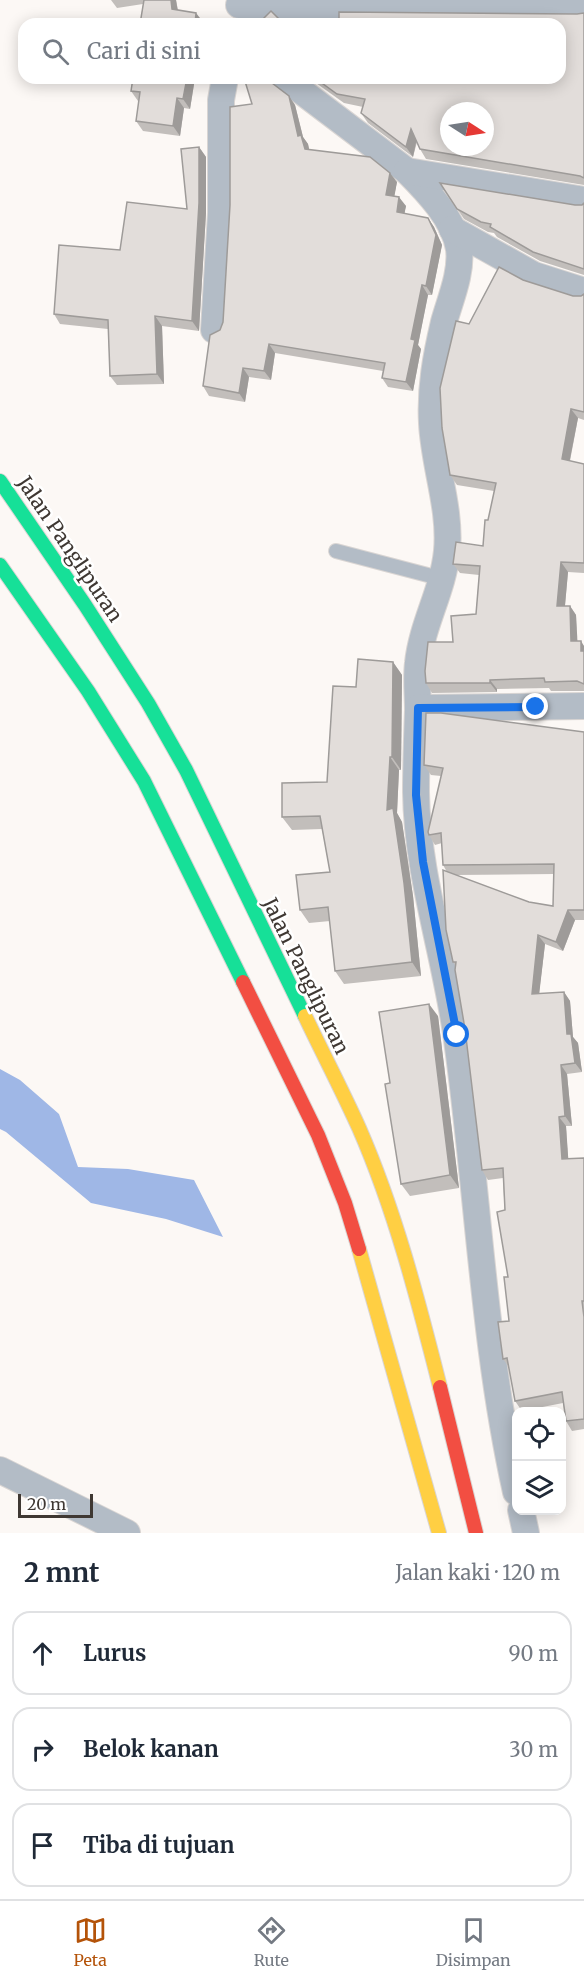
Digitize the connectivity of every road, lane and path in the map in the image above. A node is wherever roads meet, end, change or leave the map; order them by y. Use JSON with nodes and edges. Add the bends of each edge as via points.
{"nodes":[{"id":1,"x":584,"y":9,"type":"edge"},
{"id":2,"x":240,"y":10,"type":"edge"},
{"id":3,"x":224,"y":84,"type":"edge"},
{"id":4,"x":292,"y":84,"type":"edge"},
{"id":5,"x":407,"y":171,"type":"junction"},
{"id":6,"x":584,"y":200,"type":"edge"},
{"id":7,"x":452,"y":229,"type":"junction"},
{"id":8,"x":584,"y":291,"type":"edge"},
{"id":9,"x":214,"y":330,"type":"edge"},
{"id":10,"x":0,"y":481,"type":"edge"},
{"id":11,"x":336,"y":551,"type":"dead end"},
{"id":12,"x":0,"y":565,"type":"edge"},
{"id":13,"x":443,"y":579,"type":"junction"},
{"id":14,"x":584,"y":705,"type":"edge"},
{"id":15,"x":418,"y":708,"type":"junction"},
{"id":16,"x":0,"y":1470,"type":"edge"},
{"id":17,"x":512,"y":1472,"type":"edge"},
{"id":18,"x":522,"y":1515,"type":"edge"},
{"id":19,"x":127,"y":1533,"type":"edge"},
{"id":20,"x":439,"y":1533,"type":"edge"},
{"id":21,"x":476,"y":1533,"type":"edge"},
{"id":22,"x":526,"y":1533,"type":"edge"}],
"edges":[{"from":1,"to":2,"type":"street"},
{"from":3,"to":9,"type":"street"},
{"from":4,"to":5,"type":"street"},
{"from":5,"to":6,"type":"street"},
{"from":5,"to":7,"type":"street","via":[[424,188]]},
{"from":7,"to":8,"type":"street","via":[[534,275]]},
{"from":7,"to":13,"type":"street","via":[[459,250],[457,274],[432,384],[433,444],[448,548]]},
{"from":10,"to":21,"type":"main road","name":"Jalan Panglipuran","via":[[85,605],[175,751],[359,1130],[376,1169],[414,1294]]},
{"from":11,"to":13,"type":"lane"},
{"from":12,"to":20,"type":"main road","via":[[88,691],[144,781],[318,1135],[345,1203]]},
{"from":13,"to":15,"type":"street","via":[[418,663]]},
{"from":14,"to":15,"type":"street"},
{"from":15,"to":17,"type":"street","via":[[416,795],[423,862],[457,1035],[486,1302]]},
{"from":16,"to":19,"type":"street"},
{"from":18,"to":22,"type":"street"}]}
